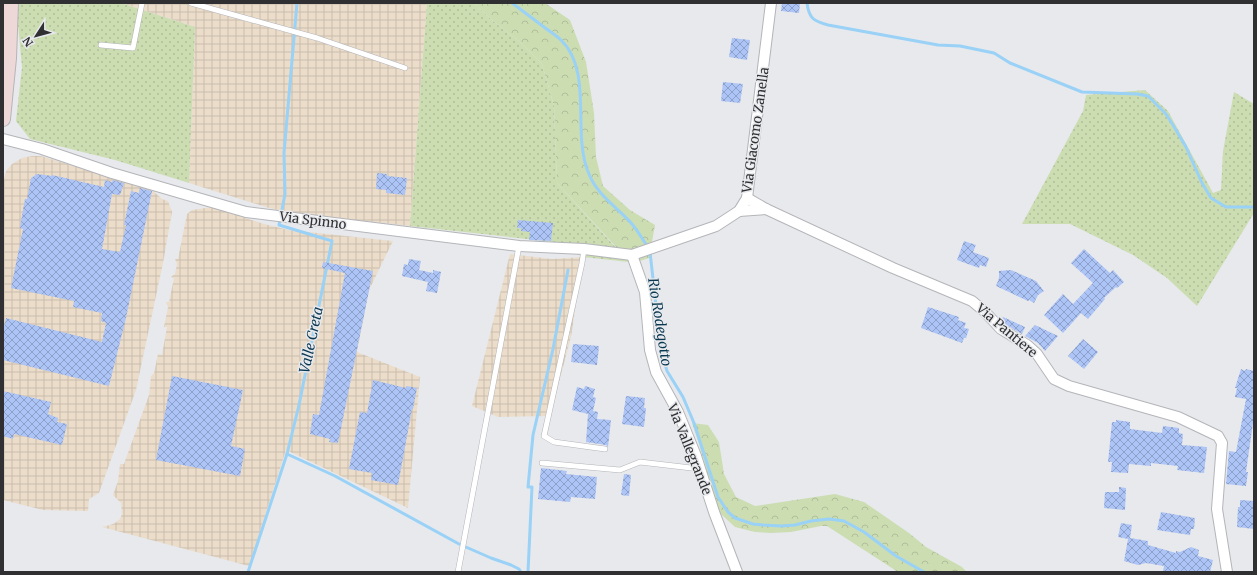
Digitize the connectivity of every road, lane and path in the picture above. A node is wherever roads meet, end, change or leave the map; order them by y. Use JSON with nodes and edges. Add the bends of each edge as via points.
{"nodes":[{"id":1,"x":11,"y":3,"type":"edge"},
{"id":2,"x":142,"y":3,"type":"edge"},
{"id":3,"x":191,"y":3,"type":"edge"},
{"id":4,"x":771,"y":3,"type":"edge"},
{"id":5,"x":101,"y":44,"type":"dead end"},
{"id":6,"x":404,"y":68,"type":"dead end"},
{"id":7,"x":3,"y":119,"type":"edge"},
{"id":8,"x":3,"y":139,"type":"edge"},
{"id":9,"x":747,"y":198,"type":"junction"},
{"id":10,"x":766,"y":209,"type":"junction"},
{"id":11,"x":738,"y":211,"type":"junction"},
{"id":12,"x":519,"y":246,"type":"junction"},
{"id":13,"x":584,"y":249,"type":"junction"},
{"id":14,"x":632,"y":255,"type":"junction"},
{"id":15,"x":605,"y":449,"type":"dead end"},
{"id":16,"x":542,"y":464,"type":"dead end"},
{"id":17,"x":700,"y":469,"type":"junction"},
{"id":18,"x":458,"y":572,"type":"edge"},
{"id":19,"x":737,"y":572,"type":"edge"},
{"id":20,"x":1227,"y":572,"type":"edge"}],
"edges":[{"from":1,"to":7,"type":"main road"},
{"from":2,"to":5,"type":"lane","via":[[133,48]]},
{"from":3,"to":6,"type":"lane","via":[[305,34]]},
{"from":4,"to":9,"type":"street","name":"Via Giacomo Zanella"},
{"from":8,"to":12,"type":"street","name":"Via Spinno","via":[[246,212]]},
{"from":9,"to":10,"type":"street","name":"Via Pantiere"},
{"from":9,"to":11,"type":"street","name":"Via Giacomo Zanella"},
{"from":10,"to":11,"type":"street","name":"Via Pantiere"},
{"from":10,"to":20,"type":"street","name":"Via Pantiere","via":[[893,268],[972,301],[1001,329],[1037,354],[1054,379],[1069,386],[1178,417],[1218,436],[1222,443],[1217,509]]},
{"from":11,"to":14,"type":"street","name":"Via Giacomo Zanella","via":[[716,226]]},
{"from":12,"to":13,"type":"street","name":"Via Spinno"},
{"from":12,"to":18,"type":"lane"},
{"from":13,"to":14,"type":"street","name":"Via Spinno"},
{"from":13,"to":15,"type":"lane","via":[[544,436],[554,442]]},
{"from":14,"to":17,"type":"street","name":"Via Vallegrande","via":[[645,292],[650,350],[656,372],[678,412]]},
{"from":16,"to":17,"type":"lane","via":[[620,470],[640,462]]},
{"from":17,"to":19,"type":"street","name":"Via Vallegrande"}]}
